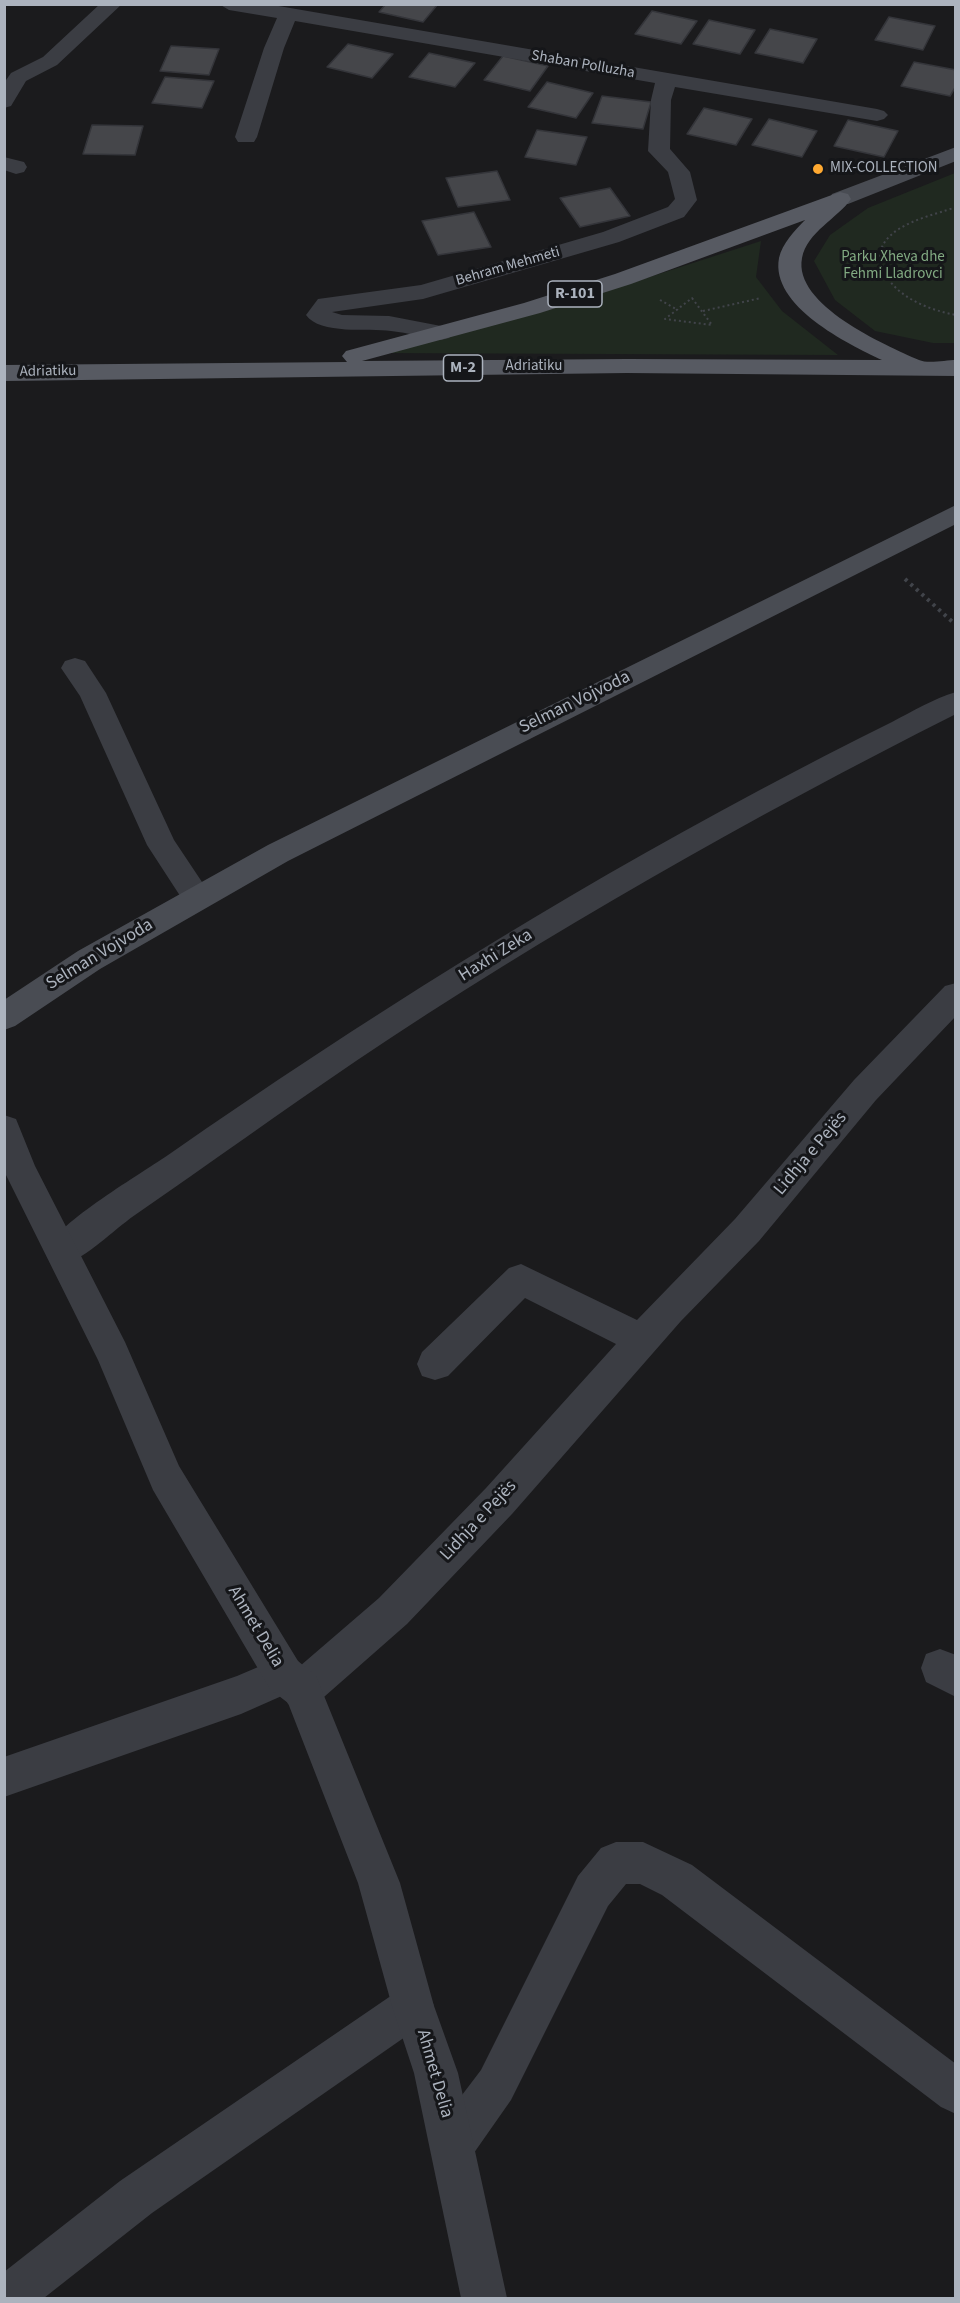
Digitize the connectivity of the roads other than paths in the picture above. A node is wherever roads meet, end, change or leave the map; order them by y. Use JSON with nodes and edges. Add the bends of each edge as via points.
{"nodes":[{"id":1,"x":112,"y":4,"type":"edge"},
{"id":2,"x":229,"y":4,"type":"edge"},
{"id":3,"x":288,"y":15,"type":"junction"},
{"id":4,"x":666,"y":79,"type":"junction"},
{"id":5,"x":4,"y":102,"type":"edge"},
{"id":6,"x":877,"y":115,"type":"dead end"},
{"id":7,"x":246,"y":137,"type":"dead end"},
{"id":8,"x":956,"y":153,"type":"edge"},
{"id":9,"x":840,"y":199,"type":"junction"},
{"id":10,"x":441,"y":333,"type":"junction"},
{"id":11,"x":921,"y":368,"type":"junction"},
{"id":12,"x":956,"y":368,"type":"edge"},
{"id":13,"x":304,"y":369,"type":"junction"},
{"id":14,"x":4,"y":373,"type":"edge"},
{"id":15,"x":956,"y":513,"type":"edge"},
{"id":16,"x":75,"y":668,"type":"dead end"},
{"id":17,"x":956,"y":702,"type":"edge"},
{"id":18,"x":197,"y":897,"type":"junction"},
{"id":19,"x":956,"y":995,"type":"edge"},
{"id":20,"x":4,"y":1017,"type":"edge"},
{"id":21,"x":4,"y":1129,"type":"edge"},
{"id":22,"x":62,"y":1251,"type":"junction"},
{"id":23,"x":642,"y":1340,"type":"junction"},
{"id":24,"x":435,"y":1364,"type":"dead end"},
{"id":25,"x":293,"y":1682,"type":"junction"},
{"id":26,"x":4,"y":1777,"type":"edge"},
{"id":27,"x":413,"y":2006,"type":"junction"},
{"id":28,"x":956,"y":2092,"type":"edge"},
{"id":29,"x":453,"y":2144,"type":"junction"},
{"id":30,"x":8,"y":2298,"type":"edge"},
{"id":31,"x":484,"y":2298,"type":"edge"}],
"edges":[{"from":1,"to":5,"type":"street","via":[[50,61],[18,77]]},
{"from":2,"to":3,"type":"street","name":"Shaban Polluzha"},
{"from":3,"to":4,"type":"street","name":"Shaban Polluzha"},
{"from":3,"to":7,"type":"street"},
{"from":4,"to":6,"type":"street","name":"Shaban Polluzha"},
{"from":4,"to":10,"type":"street","name":"Behram Mehmeti","via":[[659,151],[678,165],[682,174],[686,200],[676,212],[611,237],[423,292],[326,304],[318,315],[340,322],[389,323]]},
{"from":8,"to":9,"type":"main road","number":"R-101"},
{"from":9,"to":10,"type":"main road","number":"R-101","via":[[623,279]]},
{"from":9,"to":11,"type":"main road","number":"R-101","via":[[795,247],[790,272],[796,287],[838,327]]},
{"from":10,"to":13,"type":"main road","number":"R-101"},
{"from":11,"to":12,"type":"main road","name":"Adriatiku","number":"M-2"},
{"from":11,"to":13,"type":"main road","name":"Adriatiku","number":"M-2"},
{"from":13,"to":14,"type":"main road","name":"Adriatiku","number":"M-2"},
{"from":15,"to":18,"type":"main road","name":"Selman Vojvoda","via":[[488,746]]},
{"from":16,"to":18,"type":"street","via":[[92,693],[162,845]]},
{"from":17,"to":22,"type":"street","name":"Haxhi Zeka","via":[[561,915],[382,1027],[102,1219]]},
{"from":18,"to":20,"type":"main road","name":"Selman Vojvoda","via":[[89,960]]},
{"from":19,"to":23,"type":"street","name":"Lidhja e Pejës","via":[[865,1090],[747,1230]]},
{"from":21,"to":22,"type":"street","name":"Ahmet Delia"},
{"from":22,"to":25,"type":"street","name":"Ahmet Delia","via":[[113,1353],[166,1478]]},
{"from":23,"to":24,"type":"street","via":[[521,1279]]},
{"from":23,"to":25,"type":"street","name":"Lidhja e Pejës","via":[[499,1501],[393,1611]]},
{"from":25,"to":26,"type":"street","name":"Lidhja e Pejës","via":[[241,1694]]},
{"from":25,"to":27,"type":"street","name":"Ahmet Delia","via":[[379,1883]]},
{"from":27,"to":29,"type":"street","name":"Ahmet Delia","via":[[436,2073]]},
{"from":27,"to":30,"type":"street","via":[[136,2197]]},
{"from":28,"to":29,"type":"street","name":"Ahmet Delia","via":[[677,1880],[643,1863],[616,1863],[592,1891],[496,2085]]},
{"from":29,"to":31,"type":"street","name":"Ahmet Delia"}]}
